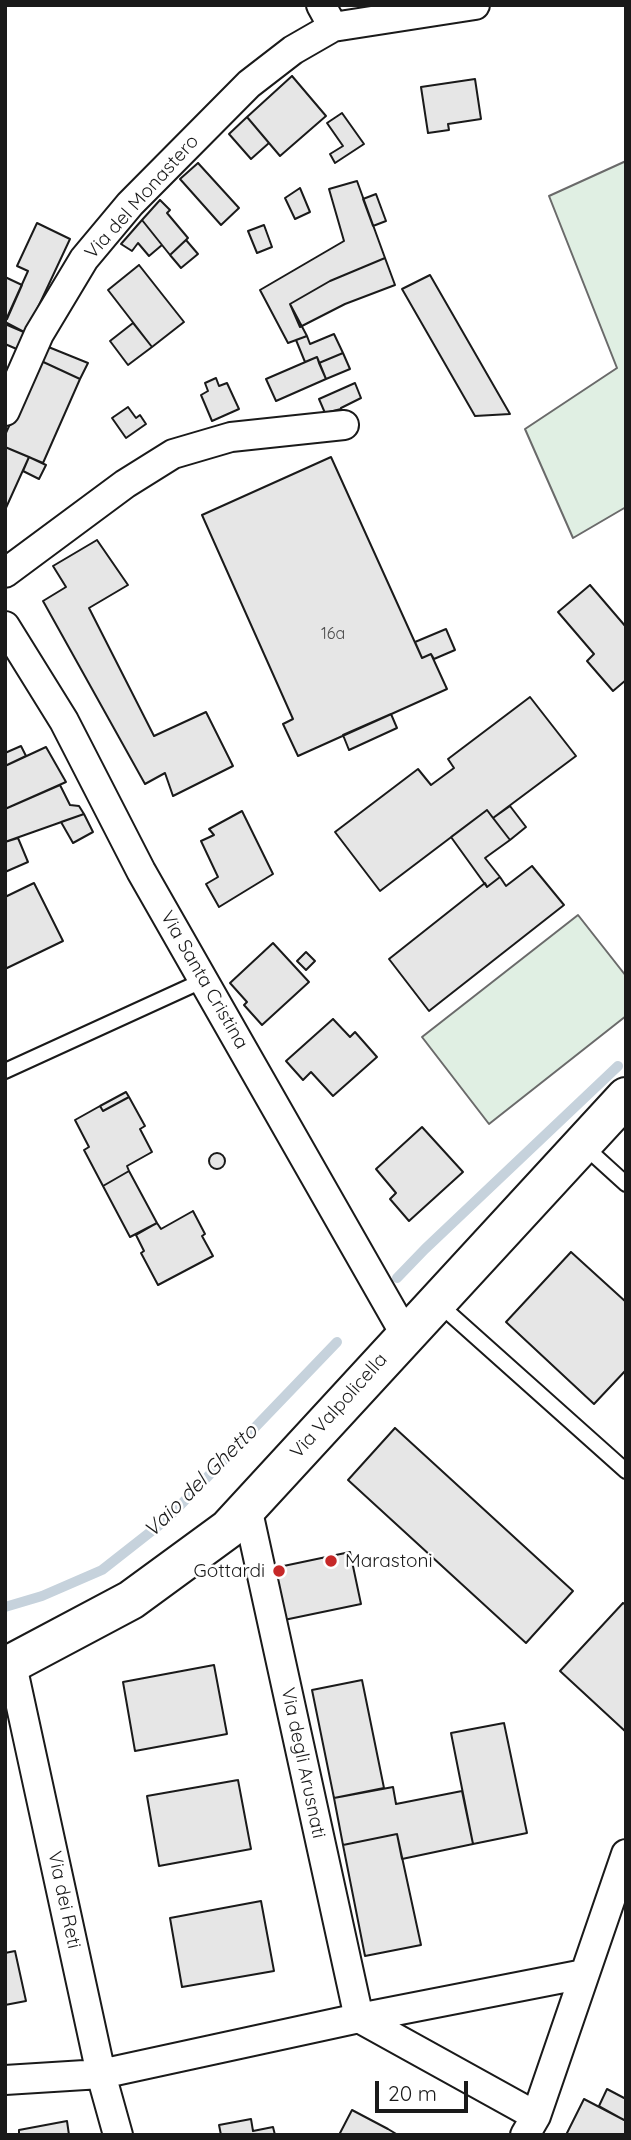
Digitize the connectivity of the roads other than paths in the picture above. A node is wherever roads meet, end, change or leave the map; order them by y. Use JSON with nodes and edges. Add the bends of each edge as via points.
{"nodes":[{"id":1,"x":475,"y":5,"type":"edge"},
{"id":2,"x":327,"y":16,"type":"edge"},
{"id":3,"x":5,"y":411,"type":"edge"},
{"id":4,"x":344,"y":425,"type":"dead end"},
{"id":5,"x":5,"y":573,"type":"edge"},
{"id":6,"x":5,"y":626,"type":"edge"},
{"id":7,"x":204,"y":980,"type":"junction"},
{"id":8,"x":5,"y":1071,"type":"edge"},
{"id":9,"x":626,"y":1097,"type":"edge"},
{"id":10,"x":582,"y":1144,"type":"junction"},
{"id":11,"x":626,"y":1184,"type":"edge"},
{"id":12,"x":436,"y":1302,"type":"junction"},
{"id":13,"x":404,"y":1334,"type":"junction"},
{"id":14,"x":626,"y":1471,"type":"edge"},
{"id":15,"x":247,"y":1507,"type":"junction"},
{"id":16,"x":9,"y":1666,"type":"edge"},
{"id":17,"x":626,"y":1854,"type":"edge"},
{"id":18,"x":584,"y":1974,"type":"junction"},
{"id":19,"x":359,"y":2018,"type":"junction"},
{"id":20,"x":101,"y":2074,"type":"junction"},
{"id":21,"x":5,"y":2080,"type":"edge"},
{"id":22,"x":531,"y":2125,"type":"edge"},
{"id":23,"x":118,"y":2135,"type":"edge"}],
"edges":[{"from":1,"to":2,"type":"street","name":"Via del Monastero"},
{"from":2,"to":3,"type":"street","name":"Via del Monastero","via":[[249,84],[130,204],[84,259],[39,334]]},
{"from":4,"to":5,"type":"street","via":[[231,437],[173,454]]},
{"from":6,"to":7,"type":"street","name":"Via Santa Cristina","via":[[64,721],[141,871]]},
{"from":7,"to":8,"type":"lane"},
{"from":7,"to":13,"type":"street","name":"Via Santa Cristina"},
{"from":9,"to":10,"type":"main road","name":"Via Valpolicella"},
{"from":10,"to":11,"type":"lane"},
{"from":10,"to":12,"type":"main road","name":"Via Valpolicella"},
{"from":12,"to":13,"type":"main road","name":"Via Valpolicella"},
{"from":12,"to":14,"type":"lane"},
{"from":13,"to":15,"type":"main road","name":"Via Valpolicella"},
{"from":15,"to":16,"type":"main road","name":"Via Valpolicella","via":[[228,1529],[131,1600]]},
{"from":15,"to":19,"type":"street","name":"Via degli Arusnati"},
{"from":16,"to":20,"type":"street","name":"Via dei Reti"},
{"from":17,"to":18,"type":"street"},
{"from":18,"to":19,"type":"street"},
{"from":18,"to":22,"type":"street"},
{"from":19,"to":20,"type":"street"},
{"from":19,"to":22,"type":"street"},
{"from":20,"to":21,"type":"street"},
{"from":20,"to":23,"type":"street","name":"Via dei Reti"}]}
